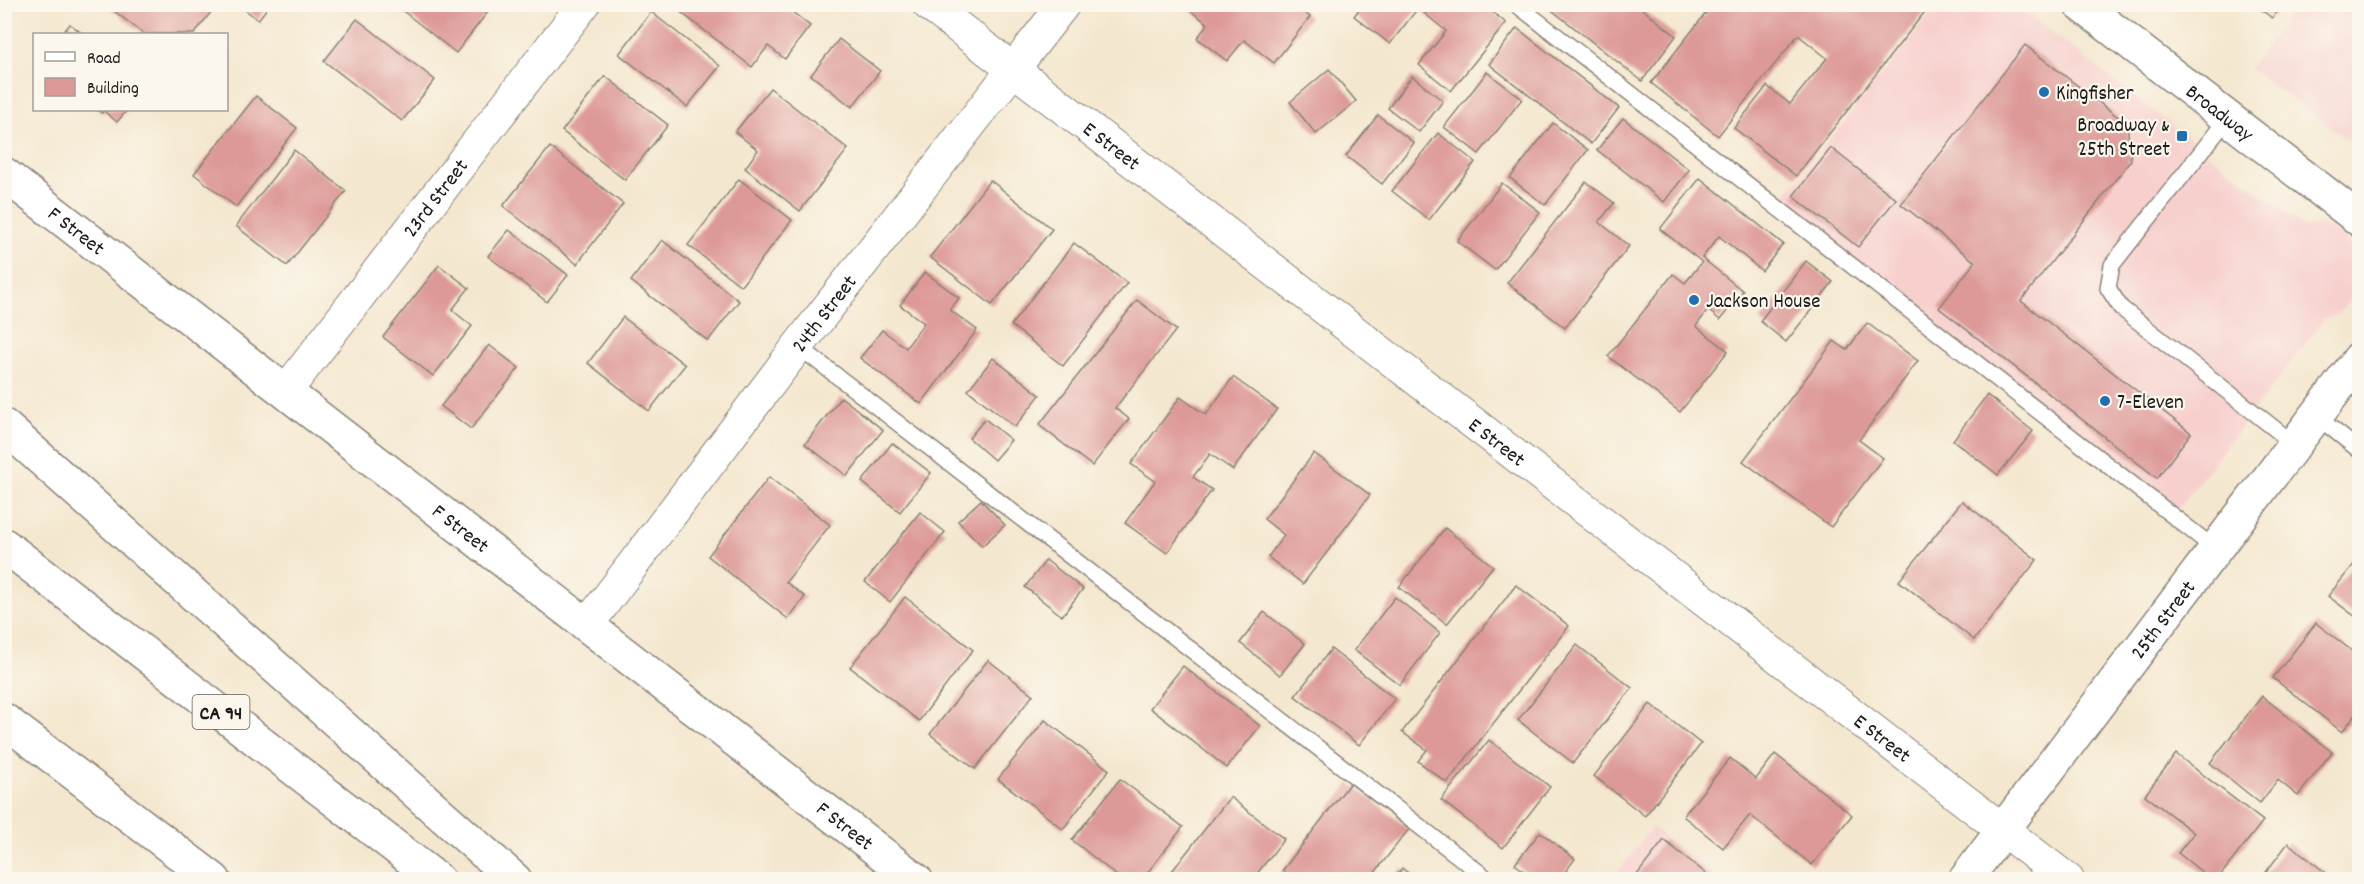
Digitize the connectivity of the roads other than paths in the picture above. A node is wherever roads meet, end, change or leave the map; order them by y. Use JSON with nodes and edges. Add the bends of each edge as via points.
{"nodes":[{"id":1,"x":584,"y":4,"type":"edge"},
{"id":2,"x":928,"y":4,"type":"edge"},
{"id":3,"x":1064,"y":4,"type":"edge"},
{"id":4,"x":1516,"y":4,"type":"edge"},
{"id":5,"x":2080,"y":4,"type":"edge"},
{"id":6,"x":1014,"y":71,"type":"junction"},
{"id":7,"x":2228,"y":118,"type":"junction"},
{"id":8,"x":4,"y":174,"type":"edge"},
{"id":9,"x":2360,"y":220,"type":"edge"},
{"id":10,"x":798,"y":346,"type":"junction"},
{"id":11,"x":2360,"y":357,"type":"edge"},
{"id":12,"x":286,"y":391,"type":"junction"},
{"id":13,"x":2315,"y":415,"type":"junction"},
{"id":14,"x":4,"y":426,"type":"edge"},
{"id":15,"x":2293,"y":443,"type":"junction"},
{"id":16,"x":2360,"y":451,"type":"edge"},
{"id":17,"x":4,"y":545,"type":"edge"},
{"id":18,"x":2214,"y":548,"type":"junction"},
{"id":19,"x":588,"y":624,"type":"junction"},
{"id":20,"x":4,"y":720,"type":"edge"},
{"id":21,"x":2001,"y":829,"type":"junction"},
{"id":22,"x":214,"y":879,"type":"edge"},
{"id":23,"x":438,"y":879,"type":"edge"},
{"id":24,"x":515,"y":879,"type":"edge"},
{"id":25,"x":916,"y":879,"type":"edge"},
{"id":26,"x":1489,"y":879,"type":"edge"},
{"id":27,"x":1965,"y":879,"type":"edge"},
{"id":28,"x":2068,"y":879,"type":"edge"}],
"edges":[{"from":1,"to":12,"type":"street","name":"23rd Street"},
{"from":2,"to":6,"type":"street","name":"E Street"},
{"from":3,"to":6,"type":"street","name":"24th Street"},
{"from":4,"to":18,"type":"lane"},
{"from":5,"to":7,"type":"main road","name":"Broadway"},
{"from":6,"to":10,"type":"street","name":"24th Street"},
{"from":6,"to":21,"type":"street","name":"E Street"},
{"from":7,"to":9,"type":"main road","name":"Broadway"},
{"from":7,"to":15,"type":"lane","via":[[2112,265],[2108,288],[2121,308]]},
{"from":8,"to":12,"type":"main road","name":"F Street"},
{"from":10,"to":19,"type":"street","name":"24th Street"},
{"from":10,"to":26,"type":"lane"},
{"from":11,"to":13,"type":"main road","name":"25th Street"},
{"from":12,"to":19,"type":"main road","name":"F Street"},
{"from":13,"to":15,"type":"main road","name":"25th Street"},
{"from":13,"to":16,"type":"lane"},
{"from":14,"to":24,"type":"main road"},
{"from":15,"to":18,"type":"main road","name":"25th Street"},
{"from":17,"to":23,"type":"main road","number":"CA 94"},
{"from":18,"to":21,"type":"main road","name":"25th Street"},
{"from":19,"to":25,"type":"main road","name":"F Street"},
{"from":20,"to":22,"type":"main road"},
{"from":21,"to":27,"type":"main road","name":"25th Street"},
{"from":21,"to":28,"type":"street","name":"E Street"}]}
